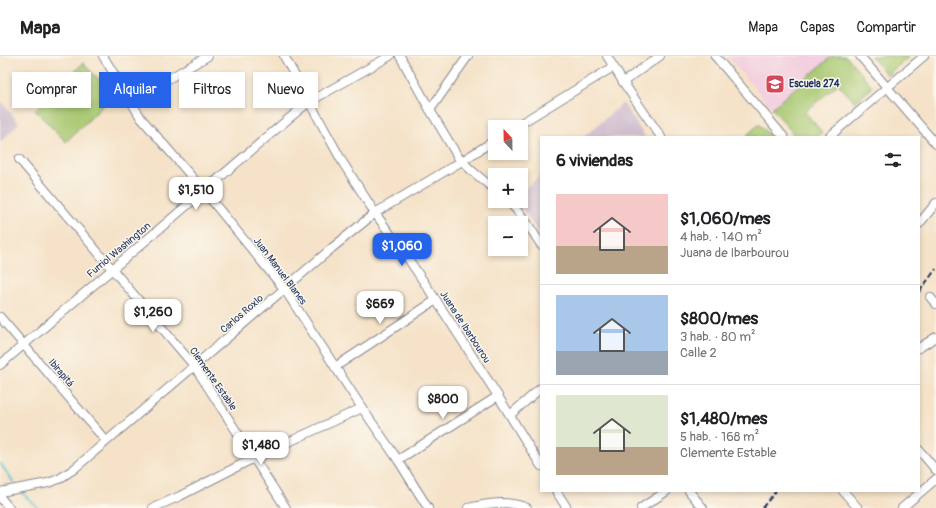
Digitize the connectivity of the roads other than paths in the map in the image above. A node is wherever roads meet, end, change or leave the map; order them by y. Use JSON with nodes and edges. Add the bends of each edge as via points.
{"nodes":[{"id":1,"x":104,"y":56,"type":"edge"},
{"id":2,"x":208,"y":56,"type":"edge"},
{"id":3,"x":284,"y":56,"type":"edge"},
{"id":4,"x":390,"y":56,"type":"edge"},
{"id":5,"x":400,"y":56,"type":"edge"},
{"id":6,"x":468,"y":56,"type":"edge"},
{"id":7,"x":607,"y":56,"type":"edge"},
{"id":8,"x":660,"y":56,"type":"edge"},
{"id":9,"x":714,"y":56,"type":"edge"},
{"id":10,"x":860,"y":56,"type":"edge"},
{"id":11,"x":924,"y":56,"type":"edge"},
{"id":12,"x":613,"y":67,"type":"junction"},
{"id":13,"x":113,"y":72,"type":"edge"},
{"id":14,"x":293,"y":72,"type":"edge"},
{"id":15,"x":171,"y":77,"type":"edge"},
{"id":16,"x":623,"y":82,"type":"junction"},
{"id":17,"x":887,"y":88,"type":"junction"},
{"id":18,"x":318,"y":97,"type":"edge"},
{"id":19,"x":135,"y":108,"type":"edge"},
{"id":20,"x":302,"y":108,"type":"edge"},
{"id":21,"x":313,"y":108,"type":"edge"},
{"id":22,"x":430,"y":110,"type":"junction"},
{"id":23,"x":526,"y":120,"type":"edge"},
{"id":24,"x":660,"y":136,"type":"edge"},
{"id":25,"x":783,"y":136,"type":"edge"},
{"id":26,"x":830,"y":136,"type":"edge"},
{"id":27,"x":488,"y":144,"type":"edge"},
{"id":28,"x":936,"y":144,"type":"edge"},
{"id":29,"x":19,"y":159,"type":"dead end"},
{"id":30,"x":462,"y":161,"type":"junction"},
{"id":31,"x":488,"y":184,"type":"edge"},
{"id":32,"x":204,"y":191,"type":"junction"},
{"id":33,"x":936,"y":203,"type":"edge"},
{"id":34,"x":515,"y":208,"type":"edge"},
{"id":35,"x":375,"y":214,"type":"junction"},
{"id":36,"x":920,"y":223,"type":"edge"},
{"id":37,"x":540,"y":243,"type":"edge"},
{"id":38,"x":112,"y":268,"type":"junction"},
{"id":39,"x":285,"y":290,"type":"junction"},
{"id":40,"x":436,"y":300,"type":"junction"},
{"id":41,"x":0,"y":317,"type":"edge"},
{"id":42,"x":936,"y":337,"type":"edge"},
{"id":43,"x":24,"y":345,"type":"junction"},
{"id":44,"x":920,"y":347,"type":"edge"},
{"id":45,"x":0,"y":365,"type":"edge"},
{"id":46,"x":195,"y":367,"type":"junction"},
{"id":47,"x":335,"y":367,"type":"junction"},
{"id":48,"x":540,"y":389,"type":"edge"},
{"id":49,"x":498,"y":396,"type":"junction"},
{"id":50,"x":362,"y":408,"type":"junction"},
{"id":51,"x":510,"y":415,"type":"junction"},
{"id":52,"x":106,"y":441,"type":"junction"},
{"id":53,"x":920,"y":451,"type":"edge"},
{"id":54,"x":254,"y":458,"type":"junction"},
{"id":55,"x":398,"y":460,"type":"junction"},
{"id":56,"x":540,"y":464,"type":"edge"},
{"id":57,"x":936,"y":470,"type":"edge"},
{"id":58,"x":936,"y":479,"type":"edge"},
{"id":59,"x":0,"y":492,"type":"edge"},
{"id":60,"x":557,"y":492,"type":"edge"},
{"id":61,"x":665,"y":492,"type":"edge"},
{"id":62,"x":690,"y":492,"type":"edge"},
{"id":63,"x":844,"y":492,"type":"edge"},
{"id":64,"x":0,"y":497,"type":"edge"},
{"id":65,"x":9,"y":508,"type":"edge"},
{"id":66,"x":153,"y":508,"type":"edge"},
{"id":67,"x":286,"y":508,"type":"edge"},
{"id":68,"x":428,"y":508,"type":"edge"},
{"id":69,"x":468,"y":508,"type":"edge"},
{"id":70,"x":527,"y":508,"type":"edge"},
{"id":71,"x":567,"y":508,"type":"edge"},
{"id":72,"x":641,"y":508,"type":"edge"},
{"id":73,"x":703,"y":508,"type":"edge"},
{"id":74,"x":858,"y":508,"type":"edge"},
{"id":75,"x":902,"y":508,"type":"edge"}],
"edges":[{"from":1,"to":13,"type":"street","name":"Juan Manuel Blanes"},
{"from":2,"to":15,"type":"street"},
{"from":3,"to":14,"type":"street","name":"Juana de Ibarbourou"},
{"from":4,"to":18,"type":"street","name":"Furriol Washington"},
{"from":5,"to":22,"type":"street"},
{"from":6,"to":22,"type":"street"},
{"from":7,"to":12,"type":"street"},
{"from":8,"to":16,"type":"street"},
{"from":9,"to":25,"type":"street"},
{"from":10,"to":17,"type":"street"},
{"from":11,"to":17,"type":"street"},
{"from":12,"to":16,"type":"street"},
{"from":12,"to":23,"type":"street"},
{"from":16,"to":24,"type":"street"},
{"from":17,"to":26,"type":"street"},
{"from":17,"to":28,"type":"street"},
{"from":19,"to":32,"type":"street","name":"Juan Manuel Blanes"},
{"from":20,"to":32,"type":"street","name":"Furriol Washington"},
{"from":21,"to":35,"type":"street","name":"Juana de Ibarbourou"},
{"from":22,"to":30,"type":"street"},
{"from":27,"to":30,"type":"street","name":"Carlos Roxlo"},
{"from":29,"to":38,"type":"street","name":"Clemente Estable"},
{"from":30,"to":31,"type":"street"},
{"from":30,"to":35,"type":"street","name":"Carlos Roxlo"},
{"from":32,"to":38,"type":"street","name":"Furriol Washington"},
{"from":32,"to":39,"type":"street","name":"Juan Manuel Blanes"},
{"from":33,"to":36,"type":"street"},
{"from":34,"to":37,"type":"street"},
{"from":35,"to":39,"type":"street","name":"Carlos Roxlo"},
{"from":35,"to":40,"type":"street","name":"Juana de Ibarbourou"},
{"from":38,"to":43,"type":"street","name":"Furriol Washington"},
{"from":38,"to":46,"type":"street","name":"Clemente Estable"},
{"from":39,"to":46,"type":"street","name":"Carlos Roxlo"},
{"from":39,"to":47,"type":"street","name":"Juan Manuel Blanes"},
{"from":40,"to":47,"type":"street"},
{"from":40,"to":49,"type":"street","name":"Juana de Ibarbourou"},
{"from":41,"to":43,"type":"street","name":"Ibirapitá"},
{"from":42,"to":44,"type":"street"},
{"from":43,"to":45,"type":"street","name":"Furriol Washington"},
{"from":43,"to":52,"type":"street","name":"Ibirapitá"},
{"from":46,"to":52,"type":"street","name":"Carlos Roxlo"},
{"from":46,"to":54,"type":"street","name":"Clemente Estable"},
{"from":47,"to":50,"type":"street","name":"Juan Manuel Blanes"},
{"from":48,"to":51,"type":"street"},
{"from":49,"to":51,"type":"street","name":"Juana de Ibarbourou"},
{"from":49,"to":55,"type":"street"},
{"from":50,"to":54,"type":"street"},
{"from":50,"to":55,"type":"street","name":"Juan Manuel Blanes"},
{"from":51,"to":56,"type":"street","name":"Juana de Ibarbourou"},
{"from":52,"to":59,"type":"street","name":"Carlos Roxlo","via":[[59,479]]},
{"from":53,"to":57,"type":"street"},
{"from":54,"to":66,"type":"street"},
{"from":54,"to":67,"type":"street","name":"Clemente Estable"},
{"from":55,"to":68,"type":"street","name":"Juan Manuel Blanes"},
{"from":58,"to":75,"type":"street"},
{"from":60,"to":71,"type":"street"},
{"from":61,"to":72,"type":"street"},
{"from":62,"to":73,"type":"street"},
{"from":63,"to":74,"type":"street"},
{"from":64,"to":65,"type":"street"},
{"from":69,"to":70,"type":"street","via":[[485,503],[503,503]]}]}
